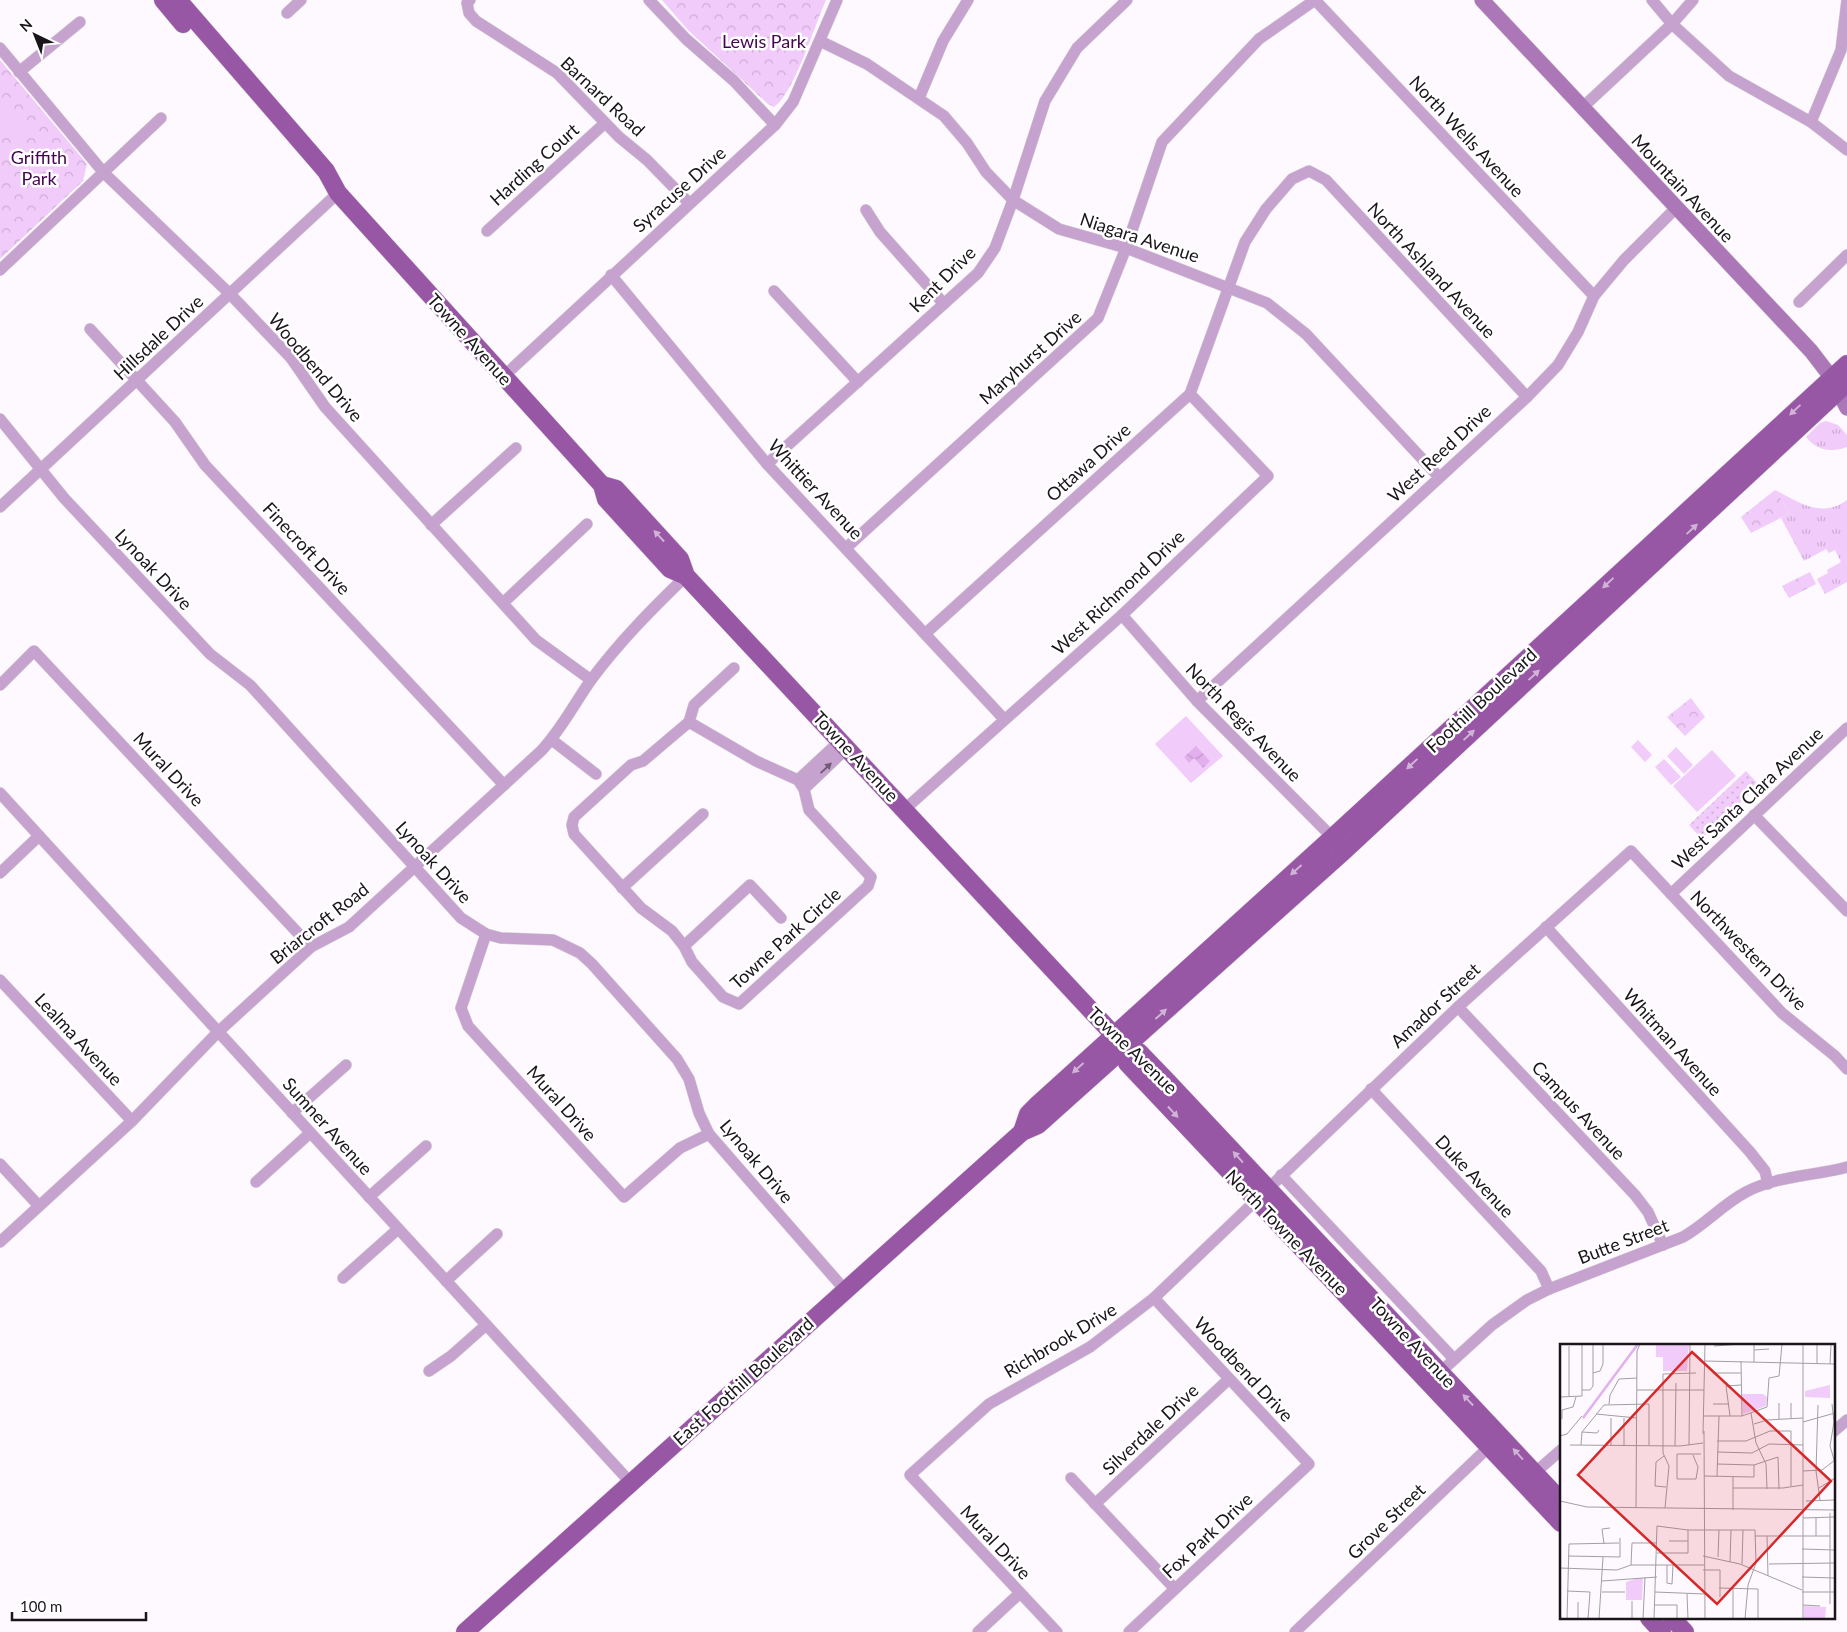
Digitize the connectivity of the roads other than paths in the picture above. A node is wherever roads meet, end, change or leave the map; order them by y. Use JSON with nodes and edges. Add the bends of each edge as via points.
{"nodes":[{"id":1,"x":162,"y":0,"type":"edge"},
{"id":2,"x":178,"y":0,"type":"edge"},
{"id":3,"x":301,"y":0,"type":"edge"},
{"id":4,"x":650,"y":0,"type":"edge"},
{"id":5,"x":837,"y":0,"type":"edge"},
{"id":6,"x":968,"y":0,"type":"edge"},
{"id":7,"x":1127,"y":0,"type":"edge"},
{"id":8,"x":1315,"y":0,"type":"edge"},
{"id":9,"x":1482,"y":0,"type":"edge"},
{"id":10,"x":1652,"y":0,"type":"edge"},
{"id":11,"x":1693,"y":0,"type":"edge"},
{"id":12,"x":1847,"y":0,"type":"edge"},
{"id":13,"x":469,"y":1,"type":"edge"},
{"id":14,"x":287,"y":13,"type":"dead end"},
{"id":15,"x":80,"y":22,"type":"dead end"},
{"id":16,"x":1672,"y":24,"type":"junction"},
{"id":17,"x":820,"y":41,"type":"junction"},
{"id":18,"x":0,"y":48,"type":"edge"},
{"id":19,"x":19,"y":72,"type":"junction"},
{"id":20,"x":919,"y":98,"type":"junction"},
{"id":21,"x":1583,"y":107,"type":"junction"},
{"id":22,"x":161,"y":118,"type":"dead end"},
{"id":23,"x":1811,"y":122,"type":"junction"},
{"id":24,"x":604,"y":123,"type":"junction"},
{"id":25,"x":775,"y":125,"type":"junction"},
{"id":26,"x":290,"y":139,"type":"junction"},
{"id":27,"x":1847,"y":150,"type":"edge"},
{"id":28,"x":1309,"y":171,"type":"joint"},
{"id":29,"x":104,"y":173,"type":"junction"},
{"id":30,"x":338,"y":193,"type":"junction"},
{"id":31,"x":1013,"y":200,"type":"junction"},
{"id":32,"x":689,"y":203,"type":"junction"},
{"id":33,"x":1676,"y":208,"type":"junction"},
{"id":34,"x":866,"y":210,"type":"dead end"},
{"id":35,"x":487,"y":231,"type":"dead end"},
{"id":36,"x":1126,"y":248,"type":"junction"},
{"id":37,"x":1847,"y":255,"type":"edge"},
{"id":38,"x":0,"y":270,"type":"edge"},
{"id":39,"x":611,"y":275,"type":"junction"},
{"id":40,"x":1229,"y":286,"type":"junction"},
{"id":41,"x":774,"y":291,"type":"dead end"},
{"id":42,"x":230,"y":294,"type":"junction"},
{"id":43,"x":1594,"y":296,"type":"junction"},
{"id":44,"x":1799,"y":302,"type":"dead end"},
{"id":45,"x":944,"y":304,"type":"junction"},
{"id":46,"x":90,"y":329,"type":"dead end"},
{"id":47,"x":1847,"y":364,"type":"edge"},
{"id":48,"x":504,"y":376,"type":"junction"},
{"id":49,"x":137,"y":380,"type":"junction"},
{"id":50,"x":858,"y":382,"type":"junction"},
{"id":51,"x":1839,"y":384,"type":"edge"},
{"id":52,"x":1190,"y":394,"type":"junction"},
{"id":53,"x":1527,"y":396,"type":"junction"},
{"id":54,"x":1847,"y":408,"type":"edge"},
{"id":55,"x":0,"y":419,"type":"edge"},
{"id":56,"x":516,"y":448,"type":"dead end"},
{"id":57,"x":766,"y":464,"type":"junction"},
{"id":58,"x":40,"y":468,"type":"junction"},
{"id":59,"x":1439,"y":478,"type":"junction"},
{"id":60,"x":0,"y":507,"type":"edge"},
{"id":61,"x":587,"y":524,"type":"dead end"},
{"id":62,"x":430,"y":525,"type":"junction"},
{"id":63,"x":846,"y":548,"type":"junction"},
{"id":64,"x":686,"y":576,"type":"junction"},
{"id":65,"x":503,"y":602,"type":"junction"},
{"id":66,"x":1122,"y":615,"type":"junction"},
{"id":67,"x":926,"y":633,"type":"junction"},
{"id":68,"x":734,"y":668,"type":"dead end"},
{"id":69,"x":591,"y":680,"type":"junction"},
{"id":70,"x":0,"y":685,"type":"edge"},
{"id":71,"x":1197,"y":701,"type":"junction"},
{"id":72,"x":1004,"y":719,"type":"junction"},
{"id":73,"x":689,"y":722,"type":"junction"},
{"id":74,"x":1847,"y":728,"type":"edge"},
{"id":75,"x":552,"y":740,"type":"junction"},
{"id":76,"x":844,"y":744,"type":"junction"},
{"id":77,"x":596,"y":774,"type":"dead end"},
{"id":78,"x":801,"y":784,"type":"junction"},
{"id":79,"x":504,"y":785,"type":"junction"},
{"id":80,"x":0,"y":793,"type":"edge"},
{"id":81,"x":905,"y":809,"type":"junction"},
{"id":82,"x":703,"y":814,"type":"dead end"},
{"id":83,"x":1754,"y":815,"type":"junction"},
{"id":84,"x":40,"y":836,"type":"junction"},
{"id":85,"x":1332,"y":837,"type":"junction"},
{"id":86,"x":1344,"y":851,"type":"junction"},
{"id":87,"x":1631,"y":851,"type":"joint"},
{"id":88,"x":414,"y":867,"type":"junction"},
{"id":89,"x":0,"y":874,"type":"edge"},
{"id":90,"x":622,"y":888,"type":"junction"},
{"id":91,"x":1671,"y":894,"type":"junction"},
{"id":92,"x":1846,"y":907,"type":"edge"},
{"id":93,"x":781,"y":918,"type":"dead end"},
{"id":94,"x":1546,"y":927,"type":"junction"},
{"id":95,"x":486,"y":934,"type":"junction"},
{"id":96,"x":684,"y":946,"type":"junction"},
{"id":97,"x":311,"y":947,"type":"junction"},
{"id":98,"x":0,"y":980,"type":"edge"},
{"id":99,"x":1458,"y":1007,"type":"junction"},
{"id":100,"x":218,"y":1032,"type":"junction"},
{"id":101,"x":1119,"y":1041,"type":"junction"},
{"id":102,"x":346,"y":1065,"type":"dead end"},
{"id":103,"x":1847,"y":1069,"type":"edge"},
{"id":104,"x":1371,"y":1089,"type":"junction"},
{"id":105,"x":292,"y":1113,"type":"junction"},
{"id":106,"x":132,"y":1121,"type":"junction"},
{"id":107,"x":310,"y":1133,"type":"junction"},
{"id":108,"x":709,"y":1134,"type":"junction"},
{"id":109,"x":426,"y":1146,"type":"dead end"},
{"id":110,"x":0,"y":1164,"type":"edge"},
{"id":111,"x":1847,"y":1167,"type":"edge"},
{"id":112,"x":1281,"y":1175,"type":"junction"},
{"id":113,"x":256,"y":1182,"type":"dead end"},
{"id":114,"x":1768,"y":1184,"type":"junction"},
{"id":115,"x":1263,"y":1195,"type":"junction"},
{"id":116,"x":369,"y":1197,"type":"junction"},
{"id":117,"x":39,"y":1206,"type":"junction"},
{"id":118,"x":398,"y":1229,"type":"junction"},
{"id":119,"x":497,"y":1234,"type":"dead end"},
{"id":120,"x":0,"y":1242,"type":"edge"},
{"id":121,"x":1662,"y":1245,"type":"junction"},
{"id":122,"x":343,"y":1278,"type":"dead end"},
{"id":123,"x":446,"y":1281,"type":"junction"},
{"id":124,"x":1549,"y":1289,"type":"junction"},
{"id":125,"x":845,"y":1290,"type":"junction"},
{"id":126,"x":1154,"y":1298,"type":"junction"},
{"id":127,"x":486,"y":1325,"type":"junction"},
{"id":128,"x":1454,"y":1359,"type":"junction"},
{"id":129,"x":428,"y":1372,"type":"dead end"},
{"id":130,"x":1435,"y":1377,"type":"junction"},
{"id":131,"x":1229,"y":1379,"type":"junction"},
{"id":132,"x":1847,"y":1420,"type":"edge"},
{"id":133,"x":1834,"y":1431,"type":"edge"},
{"id":134,"x":1495,"y":1441,"type":"junction"},
{"id":135,"x":1560,"y":1451,"type":"edge"},
{"id":136,"x":1309,"y":1464,"type":"joint"},
{"id":137,"x":910,"y":1476,"type":"joint"},
{"id":138,"x":1071,"y":1478,"type":"dead end"},
{"id":139,"x":1529,"y":1478,"type":"junction"},
{"id":140,"x":630,"y":1482,"type":"junction"},
{"id":141,"x":1560,"y":1500,"type":"edge"},
{"id":142,"x":1096,"y":1504,"type":"junction"},
{"id":143,"x":1560,"y":1522,"type":"edge"},
{"id":144,"x":1175,"y":1589,"type":"junction"},
{"id":145,"x":1020,"y":1593,"type":"junction"},
{"id":146,"x":1651,"y":1620,"type":"edge"},
{"id":147,"x":1674,"y":1620,"type":"edge"},
{"id":148,"x":465,"y":1632,"type":"edge"},
{"id":149,"x":978,"y":1632,"type":"edge"},
{"id":150,"x":1056,"y":1632,"type":"edge"},
{"id":151,"x":1129,"y":1632,"type":"edge"},
{"id":152,"x":1295,"y":1632,"type":"edge"},
{"id":153,"x":1662,"y":1632,"type":"edge"},
{"id":154,"x":1685,"y":1632,"type":"edge"}],
"edges":[{"from":1,"to":26,"type":"main road","name":"Towne Avenue"},
{"from":2,"to":26,"type":"main road","name":"Towne Avenue"},
{"from":3,"to":14,"type":"street"},
{"from":4,"to":25,"type":"street"},
{"from":5,"to":17,"type":"street","name":"Syracuse Drive"},
{"from":6,"to":20,"type":"street","via":[[943,41]]},
{"from":7,"to":31,"type":"street","name":"Kent Drive","via":[[1077,48],[1045,101]]},
{"from":8,"to":36,"type":"street","name":"Maryhurst Drive","via":[[1259,39],[1162,142]]},
{"from":8,"to":43,"type":"street","name":"North Wells Avenue"},
{"from":9,"to":21,"type":"main road","name":"Mountain Avenue"},
{"from":10,"to":16,"type":"street"},
{"from":11,"to":16,"type":"street"},
{"from":12,"to":23,"type":"street","via":[[1841,50]]},
{"from":13,"to":24,"type":"street","name":"Barnard Road","via":[[469,13],[476,21],[557,72]]},
{"from":15,"to":19,"type":"street"},
{"from":16,"to":21,"type":"street"},
{"from":16,"to":23,"type":"street","via":[[1729,76]]},
{"from":17,"to":20,"type":"street","name":"Niagara Avenue","via":[[867,64]]},
{"from":17,"to":25,"type":"street","name":"Syracuse Drive","via":[[793,102]]},
{"from":18,"to":19,"type":"street","name":"Woodbend Drive"},
{"from":19,"to":29,"type":"street","name":"Woodbend Drive"},
{"from":20,"to":31,"type":"street","name":"Niagara Avenue","via":[[944,116],[986,172]]},
{"from":21,"to":33,"type":"main road","name":"Mountain Avenue"},
{"from":22,"to":29,"type":"street"},
{"from":23,"to":27,"type":"street"},
{"from":24,"to":32,"type":"street","name":"Barnard Road","via":[[647,160]]},
{"from":24,"to":35,"type":"street","name":"Harding Court"},
{"from":25,"to":32,"type":"street","name":"Syracuse Drive"},
{"from":26,"to":30,"type":"main road","name":"Towne Avenue","via":[[326,171]]},
{"from":28,"to":40,"type":"street","name":"Ottawa Drive","via":[[1292,179],[1266,209],[1245,242]]},
{"from":28,"to":53,"type":"street","name":"North Ashland Avenue","via":[[1326,180]]},
{"from":29,"to":38,"type":"street"},
{"from":29,"to":42,"type":"street","name":"Woodbend Drive"},
{"from":30,"to":42,"type":"street","name":"Hillsdale Drive"},
{"from":30,"to":48,"type":"main road","name":"Towne Avenue"},
{"from":31,"to":36,"type":"street","name":"Niagara Avenue","via":[[1059,229]]},
{"from":31,"to":45,"type":"street","name":"Kent Drive","via":[[995,248],[978,273]]},
{"from":32,"to":39,"type":"street","name":"Syracuse Drive"},
{"from":33,"to":43,"type":"street","name":"West Reed Drive","via":[[1624,260]]},
{"from":33,"to":51,"type":"main road","name":"Mountain Avenue"},
{"from":34,"to":45,"type":"street","via":[[880,232]]},
{"from":36,"to":40,"type":"street","name":"Niagara Avenue"},
{"from":36,"to":63,"type":"street","name":"Maryhurst Drive","via":[[1098,318]]},
{"from":37,"to":44,"type":"street"},
{"from":39,"to":48,"type":"street","name":"Syracuse Drive"},
{"from":39,"to":57,"type":"street","name":"Whittier Avenue"},
{"from":40,"to":52,"type":"street","name":"Ottawa Drive"},
{"from":40,"to":59,"type":"street","name":"Niagara Avenue","via":[[1267,303],[1290,319]]},
{"from":41,"to":50,"type":"street"},
{"from":42,"to":49,"type":"street","name":"Hillsdale Drive"},
{"from":42,"to":62,"type":"street","name":"Woodbend Drive","via":[[291,358],[325,407]]},
{"from":43,"to":53,"type":"street","name":"West Reed Drive","via":[[1558,365]]},
{"from":45,"to":50,"type":"street","name":"Kent Drive"},
{"from":46,"to":49,"type":"street","name":"Finecroft Drive"},
{"from":47,"to":51,"type":"main road","name":"Foothill Boulevard"},
{"from":48,"to":64,"type":"main road","name":"Towne Avenue","via":[[602,485],[616,489],[623,496],[680,559]]},
{"from":49,"to":58,"type":"street","name":"Hillsdale Drive"},
{"from":49,"to":79,"type":"street","name":"Finecroft Drive","via":[[176,422],[205,465]]},
{"from":50,"to":57,"type":"street","name":"Kent Drive"},
{"from":51,"to":54,"type":"main road","name":"Mountain Avenue"},
{"from":51,"to":85,"type":"main road","name":"Foothill Boulevard","one_way":true},
{"from":86,"to":51,"type":"main road","name":"Foothill Boulevard","one_way":true},
{"from":52,"to":66,"type":"street","name":"West Richmond Drive","via":[[1268,476]]},
{"from":52,"to":67,"type":"street","name":"Ottawa Drive"},
{"from":53,"to":59,"type":"street","name":"West Reed Drive"},
{"from":55,"to":58,"type":"street","name":"Lynoak Drive"},
{"from":56,"to":62,"type":"street"},
{"from":57,"to":63,"type":"street","name":"Whittier Avenue"},
{"from":58,"to":60,"type":"street","name":"Hillsdale Drive"},
{"from":58,"to":88,"type":"street","name":"Lynoak Drive","via":[[64,498],[210,654],[250,685]]},
{"from":59,"to":71,"type":"street","name":"West Reed Drive"},
{"from":61,"to":65,"type":"street"},
{"from":62,"to":65,"type":"street","name":"Woodbend Drive"},
{"from":63,"to":67,"type":"street","name":"Whittier Avenue"},
{"from":64,"to":69,"type":"street","name":"Briarcroft Road","via":[[633,627]]},
{"from":64,"to":76,"type":"main road","name":"Towne Avenue"},
{"from":65,"to":69,"type":"street","name":"Woodbend Drive","via":[[536,640]]},
{"from":66,"to":71,"type":"street","name":"North Regis Avenue"},
{"from":66,"to":72,"type":"street","name":"West Richmond Drive"},
{"from":67,"to":72,"type":"street","name":"Whittier Avenue"},
{"from":68,"to":73,"type":"street","via":[[694,705]]},
{"from":69,"to":75,"type":"street","name":"Briarcroft Road"},
{"from":70,"to":97,"type":"street","name":"Mural Drive","via":[[34,651]]},
{"from":71,"to":85,"type":"street","name":"North Regis Avenue"},
{"from":72,"to":81,"type":"street","name":"West Richmond Drive"},
{"from":73,"to":78,"type":"street"},
{"from":73,"to":90,"type":"street","name":"Towne Park Circle","via":[[643,761],[631,764],[574,817],[574,834]]},
{"from":74,"to":83,"type":"street","name":"West Santa Clara Avenue"},
{"from":75,"to":77,"type":"street"},
{"from":75,"to":79,"type":"street","name":"Briarcroft Road"},
{"from":76,"to":78,"type":"street"},
{"from":76,"to":81,"type":"main road","name":"Towne Avenue"},
{"from":78,"to":96,"type":"street","name":"Towne Park Circle","via":[[809,810],[871,878],[868,886],[739,1004],[723,997],[692,962]]},
{"from":79,"to":88,"type":"street","name":"Briarcroft Road"},
{"from":80,"to":84,"type":"street","name":"Sumner Avenue"},
{"from":81,"to":101,"type":"main road","name":"Towne Avenue"},
{"from":82,"to":90,"type":"street"},
{"from":83,"to":91,"type":"street","name":"West Santa Clara Avenue"},
{"from":83,"to":92,"type":"street"},
{"from":84,"to":89,"type":"street"},
{"from":84,"to":100,"type":"street","name":"Sumner Avenue"},
{"from":85,"to":86,"type":"street","name":"North Regis Avenue"},
{"from":85,"to":101,"type":"main road","name":"Foothill Boulevard","one_way":true},
{"from":101,"to":86,"type":"main road","name":"Foothill Boulevard","one_way":true},
{"from":87,"to":91,"type":"street","name":"Northwestern Drive"},
{"from":87,"to":94,"type":"street","name":"Amador Street"},
{"from":88,"to":95,"type":"street","name":"Lynoak Drive","via":[[461,918]]},
{"from":88,"to":97,"type":"street","name":"Briarcroft Road","via":[[349,927]]},
{"from":90,"to":96,"type":"street","name":"Towne Park Circle","via":[[641,908],[672,931]]},
{"from":91,"to":103,"type":"street","name":"Northwestern Drive","via":[[1782,1012]]},
{"from":93,"to":96,"type":"street","via":[[750,885]]},
{"from":94,"to":99,"type":"street","name":"Amador Street"},
{"from":94,"to":114,"type":"street","name":"Whitman Avenue","via":[[1754,1157],[1765,1172]]},
{"from":95,"to":108,"type":"street","name":"Lynoak Drive","via":[[514,940],[553,940],[580,953],[677,1059],[689,1079]]},
{"from":95,"to":108,"type":"street","name":"Mural Drive","via":[[461,1008],[468,1026],[624,1197],[680,1148]]},
{"from":97,"to":100,"type":"street","name":"Briarcroft Road"},
{"from":98,"to":106,"type":"street","name":"Lealma Avenue"},
{"from":99,"to":104,"type":"street","name":"Amador Street"},
{"from":99,"to":121,"type":"street","name":"Campus Avenue","via":[[1635,1194],[1648,1212]]},
{"from":100,"to":105,"type":"street","name":"Sumner Avenue"},
{"from":100,"to":106,"type":"street","name":"Briarcroft Road"},
{"from":101,"to":115,"type":"main road","name":"Towne Avenue","via":[[1139,1052]]},
{"from":101,"to":125,"type":"main road","name":"East Foothill Boulevard","via":[[1028,1114],[1022,1132]]},
{"from":102,"to":105,"type":"street"},
{"from":104,"to":112,"type":"street","name":"Amador Street"},
{"from":104,"to":124,"type":"street","name":"Duke Avenue","via":[[1540,1271]]},
{"from":105,"to":107,"type":"street","name":"Sumner Avenue"},
{"from":106,"to":117,"type":"street","name":"Briarcroft Road"},
{"from":107,"to":113,"type":"street"},
{"from":107,"to":116,"type":"street","name":"Sumner Avenue"},
{"from":108,"to":125,"type":"street","name":"Lynoak Drive"},
{"from":109,"to":116,"type":"street"},
{"from":110,"to":117,"type":"street"},
{"from":111,"to":114,"type":"street","name":"Butte Street"},
{"from":112,"to":115,"type":"street","name":"Amador Street"},
{"from":112,"to":128,"type":"street"},
{"from":114,"to":121,"type":"street","name":"Butte Street","via":[[1741,1195],[1702,1226]]},
{"from":115,"to":126,"type":"street","name":"Richbrook Drive"},
{"from":115,"to":130,"type":"main road","name":"Towne Avenue"},
{"from":116,"to":118,"type":"street","name":"Sumner Avenue"},
{"from":117,"to":120,"type":"street","name":"Briarcroft Road"},
{"from":118,"to":122,"type":"street"},
{"from":118,"to":123,"type":"street","name":"Sumner Avenue"},
{"from":119,"to":123,"type":"street"},
{"from":121,"to":124,"type":"street","name":"Butte Street"},
{"from":123,"to":127,"type":"street","name":"Sumner Avenue"},
{"from":124,"to":128,"type":"street","name":"Butte Street","via":[[1492,1325]]},
{"from":125,"to":140,"type":"main road","name":"East Foothill Boulevard"},
{"from":126,"to":131,"type":"street","name":"Woodbend Drive"},
{"from":126,"to":137,"type":"street","name":"Richbrook Drive","via":[[1090,1347],[989,1404]]},
{"from":127,"to":129,"type":"street"},
{"from":127,"to":140,"type":"street","name":"Sumner Avenue"},
{"from":128,"to":130,"type":"street","name":"Butte Street"},
{"from":130,"to":134,"type":"main road","name":"Towne Avenue"},
{"from":131,"to":136,"type":"street","name":"Woodbend Drive"},
{"from":131,"to":142,"type":"street","name":"Silverdale Drive"},
{"from":132,"to":133,"type":"street"},
{"from":134,"to":139,"type":"main road","name":"Towne Avenue"},
{"from":134,"to":152,"type":"street","name":"Grove Street"},
{"from":135,"to":139,"type":"street"},
{"from":136,"to":144,"type":"street","name":"Fox Park Drive"},
{"from":137,"to":145,"type":"street","name":"Mural Drive"},
{"from":138,"to":142,"type":"street"},
{"from":139,"to":141,"type":"main road","name":"Towne Avenue"},
{"from":139,"to":143,"type":"main road"},
{"from":140,"to":148,"type":"main road","name":"East Foothill Boulevard"},
{"from":142,"to":144,"type":"street"},
{"from":144,"to":151,"type":"street","name":"Fox Park Drive"},
{"from":145,"to":149,"type":"street"},
{"from":145,"to":150,"type":"street","name":"Mural Drive"},
{"from":146,"to":153,"type":"main road"},
{"from":147,"to":154,"type":"main road"}]}
